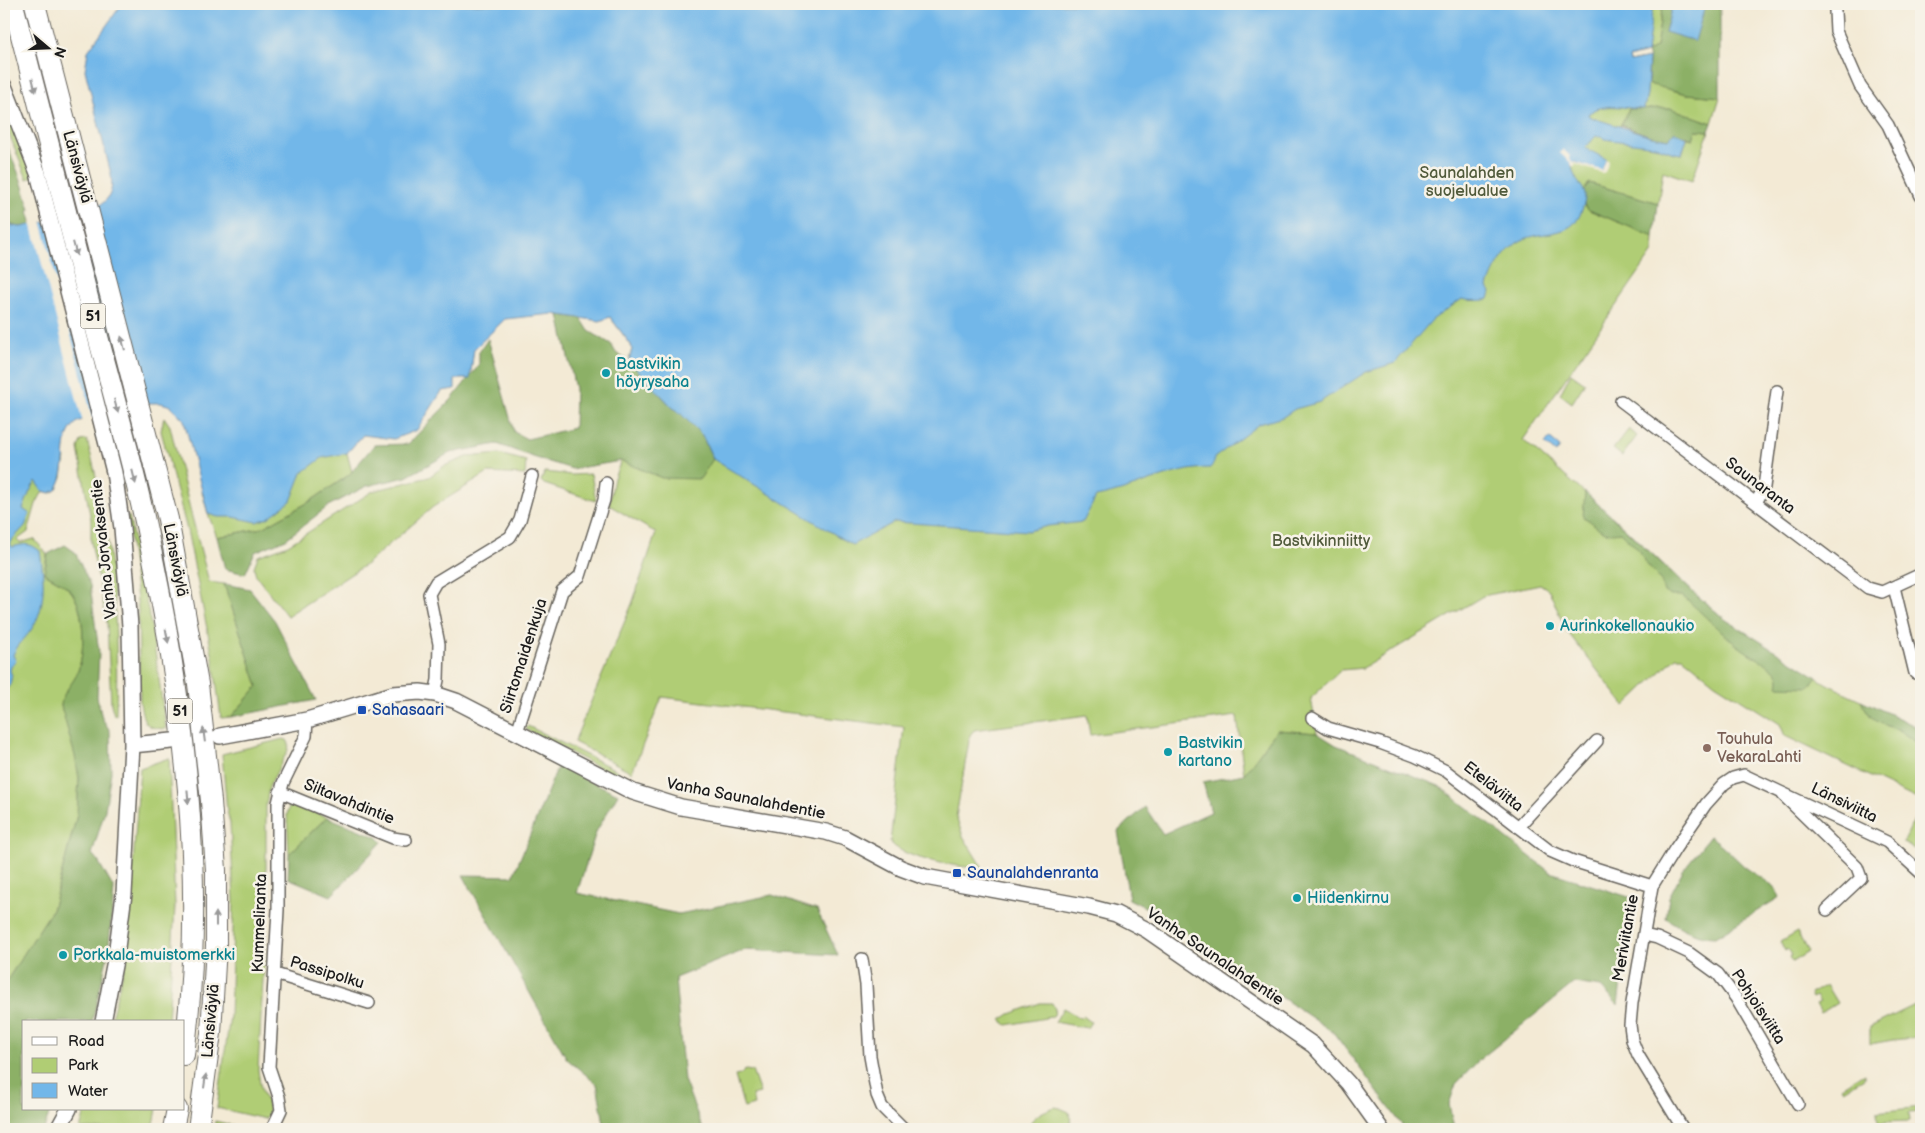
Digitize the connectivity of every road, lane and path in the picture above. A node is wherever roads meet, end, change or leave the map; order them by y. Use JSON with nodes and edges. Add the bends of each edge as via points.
{"nodes":[{"id":1,"x":13,"y":4,"type":"edge"},
{"id":2,"x":35,"y":4,"type":"edge"},
{"id":3,"x":1835,"y":11,"type":"dead end"},
{"id":4,"x":4,"y":86,"type":"edge"},
{"id":5,"x":1921,"y":196,"type":"edge"},
{"id":6,"x":1777,"y":391,"type":"dead end"},
{"id":7,"x":1621,"y":401,"type":"dead end"},
{"id":8,"x":532,"y":476,"type":"dead end"},
{"id":9,"x":606,"y":483,"type":"dead end"},
{"id":10,"x":1756,"y":503,"type":"junction"},
{"id":11,"x":1921,"y":574,"type":"edge"},
{"id":12,"x":1894,"y":587,"type":"junction"},
{"id":13,"x":1915,"y":673,"type":"dead end"},
{"id":14,"x":435,"y":694,"type":"junction"},
{"id":15,"x":1312,"y":718,"type":"dead end"},
{"id":16,"x":307,"y":720,"type":"junction"},
{"id":17,"x":517,"y":732,"type":"junction"},
{"id":18,"x":220,"y":736,"type":"dead end"},
{"id":19,"x":1597,"y":741,"type":"dead end"},
{"id":20,"x":172,"y":742,"type":"dead end"},
{"id":21,"x":132,"y":745,"type":"junction"},
{"id":22,"x":1744,"y":774,"type":"joint"},
{"id":23,"x":1776,"y":789,"type":"junction"},
{"id":24,"x":280,"y":792,"type":"junction"},
{"id":25,"x":1518,"y":827,"type":"junction"},
{"id":26,"x":406,"y":840,"type":"dead end"},
{"id":27,"x":1921,"y":873,"type":"edge"},
{"id":28,"x":1652,"y":886,"type":"junction"},
{"id":29,"x":1827,"y":910,"type":"dead end"},
{"id":30,"x":1644,"y":935,"type":"junction"},
{"id":31,"x":862,"y":959,"type":"dead end"},
{"id":32,"x":275,"y":974,"type":"junction"},
{"id":33,"x":369,"y":1003,"type":"dead end"},
{"id":34,"x":103,"y":1020,"type":"edge"},
{"id":35,"x":185,"y":1042,"type":"edge"},
{"id":36,"x":1798,"y":1104,"type":"dead end"},
{"id":37,"x":68,"y":1110,"type":"edge"},
{"id":38,"x":177,"y":1110,"type":"edge"},
{"id":39,"x":58,"y":1129,"type":"edge"},
{"id":40,"x":173,"y":1129,"type":"edge"},
{"id":41,"x":198,"y":1129,"type":"edge"},
{"id":42,"x":275,"y":1129,"type":"edge"},
{"id":43,"x":904,"y":1129,"type":"edge"},
{"id":44,"x":1381,"y":1129,"type":"edge"},
{"id":45,"x":1682,"y":1129,"type":"edge"}],
"edges":[{"from":1,"to":35,"type":"highway","name":"Länsiväylä","number":"51","one_way":true,"via":[[146,525],[178,693],[193,861],[193,939]]},
{"from":41,"to":2,"type":"highway","name":"Länsiväylä","number":"51","one_way":true,"via":[[211,1033],[216,946],[216,870],[198,684],[168,519]]},
{"from":3,"to":5,"type":"street","via":[[1836,31],[1860,86],[1888,125]]},
{"from":4,"to":21,"type":"street","name":"Vanha Jorvaksentie","via":[[35,166],[114,472],[128,593]]},
{"from":6,"to":10,"type":"street","via":[[1764,487]]},
{"from":7,"to":10,"type":"street","name":"Saunaranta"},
{"from":8,"to":14,"type":"street","via":[[520,520],[510,536],[436,582],[428,594],[439,644]]},
{"from":9,"to":17,"type":"street","name":"Siirtomaidenkuja","via":[[604,500],[580,576],[562,591]]},
{"from":10,"to":12,"type":"street","name":"Saunaranta","via":[[1868,588],[1882,592]]},
{"from":11,"to":12,"type":"street"},
{"from":12,"to":13,"type":"street"},
{"from":14,"to":16,"type":"street","name":"Vanha Saunalahdentie","via":[[392,694]]},
{"from":14,"to":17,"type":"street","name":"Vanha Saunalahdentie"},
{"from":15,"to":25,"type":"street","name":"Eteläviitta","via":[[1328,728],[1406,753],[1446,771]]},
{"from":16,"to":18,"type":"street","name":"Vanha Saunalahdentie"},
{"from":16,"to":24,"type":"street","name":"Kummeliranta","via":[[306,736]]},
{"from":17,"to":44,"type":"street","name":"Vanha Saunalahdentie","via":[[633,792],[664,803],[826,832],[925,877],[1116,914],[1147,930],[1313,1046],[1348,1083]]},
{"from":19,"to":25,"type":"street"},
{"from":20,"to":21,"type":"street"},
{"from":21,"to":34,"type":"street","name":"Vanha Jorvaksentie","via":[[124,894]]},
{"from":22,"to":23,"type":"street","name":"Länsiviitta"},
{"from":22,"to":28,"type":"street","name":"Meriviitantie","via":[[1724,784],[1706,804]]},
{"from":23,"to":27,"type":"street","name":"Länsiviitta","via":[[1887,842]]},
{"from":23,"to":29,"type":"street","via":[[1857,867],[1861,878]]},
{"from":24,"to":26,"type":"street","name":"Siltavahdintie","via":[[393,838]]},
{"from":24,"to":32,"type":"street","name":"Kummeliranta"},
{"from":25,"to":28,"type":"street","name":"Eteläviitta","via":[[1550,851]]},
{"from":28,"to":30,"type":"street","name":"Meriviitantie"},
{"from":30,"to":36,"type":"street","name":"Pohjoisviitta","via":[[1689,953],[1718,974],[1736,998]]},
{"from":30,"to":45,"type":"street","name":"Meriviitantie","via":[[1631,1013],[1632,1040]]},
{"from":31,"to":43,"type":"street","via":[[876,1095],[882,1107]]},
{"from":32,"to":33,"type":"street","name":"Passipolku"},
{"from":32,"to":42,"type":"street","name":"Kummeliranta","via":[[269,1067],[281,1110]]},
{"from":37,"to":39,"type":"street"},
{"from":38,"to":40,"type":"highway"}]}
